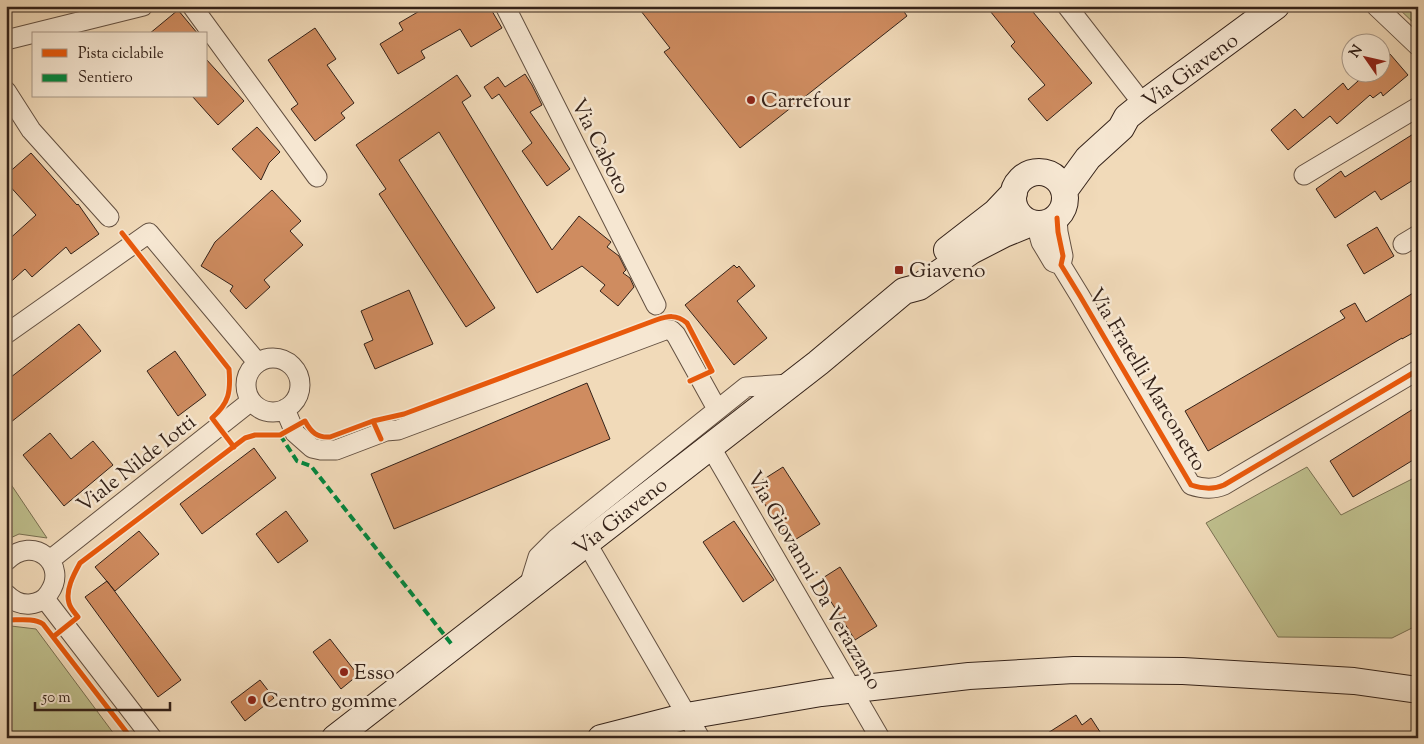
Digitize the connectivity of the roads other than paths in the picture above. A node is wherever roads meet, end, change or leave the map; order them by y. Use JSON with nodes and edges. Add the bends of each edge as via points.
{"nodes":[{"id":1,"x":143,"y":6,"type":"edge"},
{"id":2,"x":192,"y":6,"type":"edge"},
{"id":3,"x":505,"y":6,"type":"edge"},
{"id":4,"x":1067,"y":6,"type":"edge"},
{"id":5,"x":1276,"y":6,"type":"edge"},
{"id":6,"x":1376,"y":6,"type":"edge"},
{"id":7,"x":38,"y":32,"type":"edge"},
{"id":8,"x":32,"y":34,"type":"edge"},
{"id":9,"x":6,"y":40,"type":"edge"},
{"id":10,"x":1418,"y":46,"type":"edge"},
{"id":11,"x":6,"y":91,"type":"edge"},
{"id":12,"x":1418,"y":107,"type":"edge"},
{"id":13,"x":1135,"y":111,"type":"junction"},
{"id":14,"x":1043,"y":172,"type":"junction"},
{"id":15,"x":1304,"y":174,"type":"dead end"},
{"id":16,"x":317,"y":177,"type":"dead end"},
{"id":17,"x":1064,"y":192,"type":"junction"},
{"id":18,"x":1014,"y":193,"type":"junction"},
{"id":19,"x":110,"y":217,"type":"dead end"},
{"id":20,"x":1041,"y":221,"type":"junction"},
{"id":21,"x":904,"y":291,"type":"junction"},
{"id":22,"x":656,"y":305,"type":"dead end"},
{"id":23,"x":6,"y":334,"type":"edge"},
{"id":24,"x":257,"y":362,"type":"junction"},
{"id":25,"x":1418,"y":370,"type":"edge"},
{"id":26,"x":789,"y":384,"type":"junction"},
{"id":27,"x":251,"y":401,"type":"junction"},
{"id":28,"x":285,"y":409,"type":"junction"},
{"id":29,"x":718,"y":409,"type":"junction"},
{"id":30,"x":710,"y":446,"type":"junction"},
{"id":31,"x":586,"y":542,"type":"junction"},
{"id":32,"x":50,"y":560,"type":"junction"},
{"id":33,"x":6,"y":561,"type":"edge"},
{"id":34,"x":529,"y":586,"type":"junction"},
{"id":35,"x":6,"y":594,"type":"edge"},
{"id":36,"x":45,"y":599,"type":"junction"},
{"id":37,"x":852,"y":689,"type":"junction"},
{"id":38,"x":1418,"y":690,"type":"edge"},
{"id":39,"x":694,"y":727,"type":"edge"},
{"id":40,"x":152,"y":736,"type":"edge"},
{"id":41,"x":335,"y":738,"type":"edge"},
{"id":42,"x":600,"y":738,"type":"edge"},
{"id":43,"x":880,"y":738,"type":"edge"}],
"edges":[{"from":1,"to":7,"type":"street"},
{"from":2,"to":16,"type":"street"},
{"from":3,"to":22,"type":"street","name":"Via Caboto"},
{"from":4,"to":13,"type":"street"},
{"from":5,"to":13,"type":"main road","name":"Via Giaveno"},
{"from":6,"to":10,"type":"street"},
{"from":8,"to":9,"type":"street"},
{"from":11,"to":19,"type":"street","via":[[31,130]]},
{"from":12,"to":15,"type":"street"},
{"from":13,"to":14,"type":"main road","name":"Via Giaveno","via":[[1116,120]]},
{"from":13,"to":17,"type":"main road","name":"Via Giaveno","via":[[1088,158]]},
{"from":14,"to":17,"type":"main road","via":[[1058,180]]},
{"from":14,"to":18,"type":"main road","via":[[1024,177]]},
{"from":17,"to":20,"type":"main road","via":[[1064,206]]},
{"from":18,"to":20,"type":"main road","via":[[1016,210],[1024,220]]},
{"from":18,"to":21,"type":"main road","name":"Via Giaveno","via":[[996,212],[911,276]]},
{"from":20,"to":21,"type":"main road","name":"Via Giaveno","via":[[1004,234],[972,251],[919,287]]},
{"from":20,"to":25,"type":"street","name":"Via Fratelli Marconetto","via":[[1041,242],[1053,262],[1061,265],[1192,485],[1219,488]]},
{"from":21,"to":26,"type":"main road","name":"Via Giaveno"},
{"from":23,"to":24,"type":"street","via":[[149,233]]},
{"from":24,"to":27,"type":"street","via":[[245,384]]},
{"from":24,"to":28,"type":"street","via":[[280,358],[294,368],[299,379],[299,391],[294,402]]},
{"from":26,"to":29,"type":"street","via":[[746,386]]},
{"from":26,"to":30,"type":"main road","name":"Via Giaveno"},
{"from":27,"to":28,"type":"street","via":[[267,411]]},
{"from":27,"to":32,"type":"street","name":"Viale Nilde Iotti"},
{"from":28,"to":29,"type":"street","via":[[295,433],[312,448],[336,450],[671,330]]},
{"from":29,"to":34,"type":"street","via":[[556,539],[538,557]]},
{"from":30,"to":31,"type":"main road","name":"Via Giaveno"},
{"from":30,"to":37,"type":"street","name":"Via Giovanni Da Verazzano"},
{"from":31,"to":34,"type":"main road","name":"Via Giaveno"},
{"from":31,"to":39,"type":"street"},
{"from":32,"to":33,"type":"street","via":[[29,550],[18,552]]},
{"from":32,"to":36,"type":"street","via":[[55,580]]},
{"from":34,"to":41,"type":"main road","name":"Via Giaveno"},
{"from":35,"to":36,"type":"street","via":[[14,601],[27,604]]},
{"from":36,"to":40,"type":"street"},
{"from":37,"to":38,"type":"main road","via":[[969,676],[1074,670],[1193,671],[1354,681]]},
{"from":37,"to":39,"type":"main road","via":[[821,693]]},
{"from":37,"to":43,"type":"street","name":"Via Giovanni Da Verazzano"},
{"from":39,"to":42,"type":"main road"}]}
